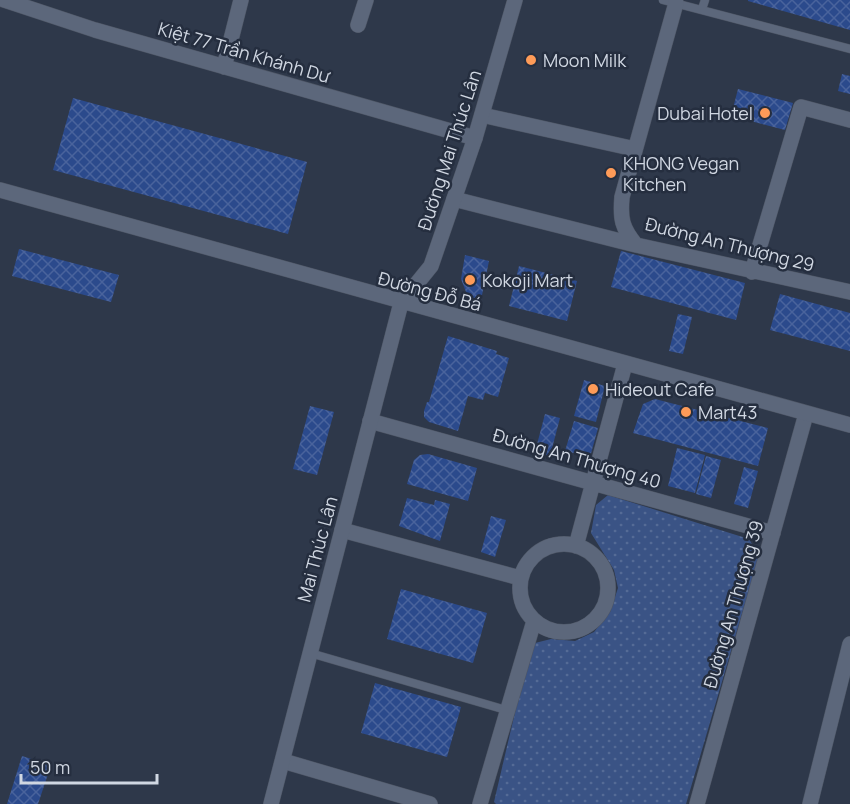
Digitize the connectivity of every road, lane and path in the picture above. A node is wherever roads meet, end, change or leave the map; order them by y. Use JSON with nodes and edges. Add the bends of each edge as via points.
{"nodes":[{"id":1,"x":3,"y":0,"type":"edge"},
{"id":2,"x":241,"y":0,"type":"edge"},
{"id":3,"x":366,"y":0,"type":"edge"},
{"id":4,"x":515,"y":0,"type":"edge"},
{"id":5,"x":705,"y":0,"type":"edge"},
{"id":6,"x":670,"y":2,"type":"edge"},
{"id":7,"x":702,"y":9,"type":"junction"},
{"id":8,"x":358,"y":25,"type":"dead end"},
{"id":9,"x":850,"y":50,"type":"edge"},
{"id":10,"x":224,"y":67,"type":"junction"},
{"id":11,"x":482,"y":115,"type":"junction"},
{"id":12,"x":850,"y":120,"type":"edge"},
{"id":13,"x":475,"y":138,"type":"junction"},
{"id":14,"x":636,"y":149,"type":"junction"},
{"id":15,"x":0,"y":190,"type":"edge"},
{"id":16,"x":454,"y":199,"type":"junction"},
{"id":17,"x":636,"y":245,"type":"junction"},
{"id":18,"x":752,"y":272,"type":"junction"},
{"id":19,"x":850,"y":292,"type":"edge"},
{"id":20,"x":401,"y":303,"type":"junction"},
{"id":21,"x":625,"y":364,"type":"junction"},
{"id":22,"x":806,"y":414,"type":"junction"},
{"id":23,"x":370,"y":421,"type":"junction"},
{"id":24,"x":850,"y":425,"type":"edge"},
{"id":25,"x":593,"y":483,"type":"junction"},
{"id":26,"x":342,"y":530,"type":"junction"},
{"id":27,"x":773,"y":533,"type":"junction"},
{"id":28,"x":576,"y":546,"type":"junction"},
{"id":29,"x":520,"y":579,"type":"junction"},
{"id":30,"x":534,"y":621,"type":"junction"},
{"id":31,"x":850,"y":644,"type":"edge"},
{"id":32,"x":310,"y":653,"type":"junction"},
{"id":33,"x":506,"y":710,"type":"junction"},
{"id":34,"x":283,"y":761,"type":"junction"},
{"id":35,"x":272,"y":804,"type":"edge"},
{"id":36,"x":430,"y":804,"type":"edge"},
{"id":37,"x":480,"y":804,"type":"edge"},
{"id":38,"x":698,"y":804,"type":"edge"},
{"id":39,"x":810,"y":804,"type":"edge"}],
"edges":[{"from":1,"to":10,"type":"street","name":"Kiệt 77 Trần Khánh Dư"},
{"from":2,"to":10,"type":"street"},
{"from":3,"to":8,"type":"street"},
{"from":4,"to":11,"type":"street","name":"Đường Mai Thúc Lân"},
{"from":5,"to":7,"type":"lane"},
{"from":6,"to":7,"type":"lane"},
{"from":6,"to":14,"type":"street","name":"Đường An Thượng 29"},
{"from":7,"to":9,"type":"lane"},
{"from":10,"to":13,"type":"street","name":"Kiệt 77 Trần Khánh Dư"},
{"from":11,"to":13,"type":"street","name":"Đường Mai Thúc Lân"},
{"from":11,"to":14,"type":"street"},
{"from":12,"to":18,"type":"street","via":[[801,107]]},
{"from":13,"to":16,"type":"street","name":"Đường Mai Thúc Lân"},
{"from":14,"to":17,"type":"street","name":"Đường An Thượng 29","via":[[620,219]]},
{"from":15,"to":20,"type":"street","name":"Đường Đỗ Bá"},
{"from":16,"to":17,"type":"street"},
{"from":16,"to":20,"type":"street","name":"Đường Mai Thúc Lân","via":[[431,266]]},
{"from":17,"to":18,"type":"street","name":"Đường An Thượng 29"},
{"from":18,"to":19,"type":"street","name":"Đường An Thượng 29"},
{"from":20,"to":21,"type":"street","name":"Đường Đỗ Bá"},
{"from":20,"to":23,"type":"street","name":"Mai Thúc Lân"},
{"from":21,"to":22,"type":"street","name":"Đường Đỗ Bá"},
{"from":21,"to":25,"type":"street"},
{"from":22,"to":24,"type":"street","name":"Đường Đỗ Bá"},
{"from":22,"to":27,"type":"street","name":"Đường An Thượng 39"},
{"from":23,"to":25,"type":"street","name":"Đường An Thượng 40"},
{"from":23,"to":26,"type":"street","name":"Mai Thúc Lân"},
{"from":25,"to":27,"type":"street","name":"Đường An Thượng 40"},
{"from":25,"to":28,"type":"street"},
{"from":26,"to":29,"type":"street"},
{"from":26,"to":32,"type":"street","name":"Mai Thúc Lân"},
{"from":27,"to":38,"type":"street","name":"Đường An Thượng 39"},
{"from":28,"to":29,"type":"street","via":[[562,544],[535,554]]},
{"from":28,"to":30,"type":"street","via":[[600,563],[606,576],[608,590],[602,610],[587,626],[574,632],[546,629]]},
{"from":29,"to":30,"type":"street","via":[[521,602]]},
{"from":30,"to":33,"type":"street"},
{"from":31,"to":39,"type":"street"},
{"from":32,"to":33,"type":"lane"},
{"from":32,"to":34,"type":"street","name":"Mai Thúc Lân"},
{"from":33,"to":37,"type":"street"},
{"from":34,"to":35,"type":"street","name":"Mai Thúc Lân"},
{"from":34,"to":36,"type":"street"}]}
